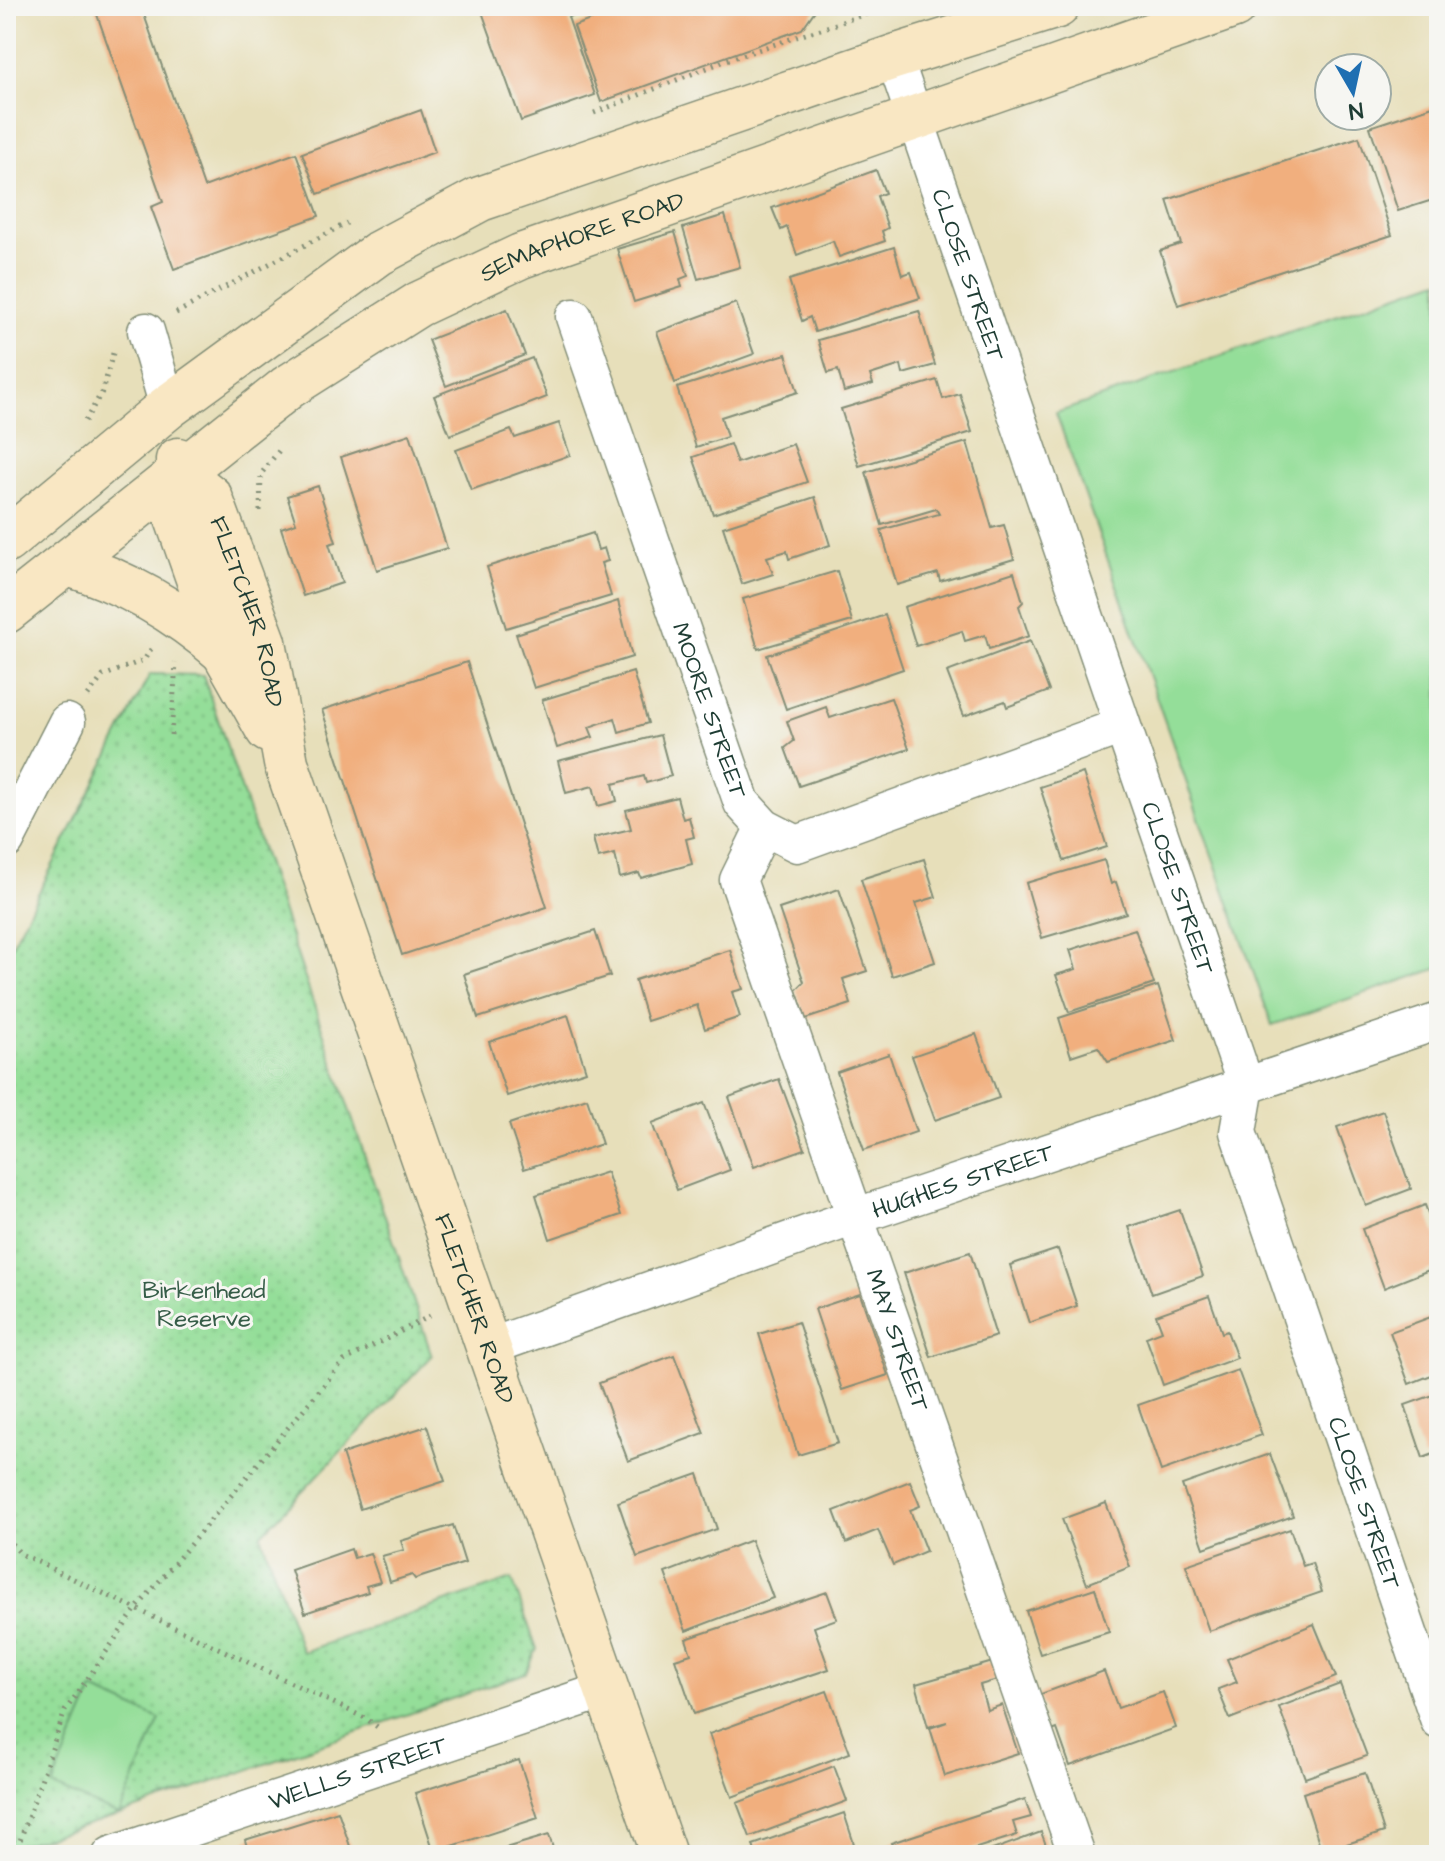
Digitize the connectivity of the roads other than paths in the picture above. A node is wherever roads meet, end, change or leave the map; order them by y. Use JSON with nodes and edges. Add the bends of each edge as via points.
{"nodes":[{"id":1,"x":1057,"y":6,"type":"edge"},
{"id":2,"x":1234,"y":6,"type":"edge"},
{"id":3,"x":894,"y":57,"type":"junction"},
{"id":4,"x":912,"y":117,"type":"junction"},
{"id":5,"x":574,"y":317,"type":"dead end"},
{"id":6,"x":134,"y":339,"type":"road end"},
{"id":7,"x":168,"y":407,"type":"junction"},
{"id":8,"x":181,"y":474,"type":"junction"},
{"id":9,"x":6,"y":541,"type":"edge"},
{"id":10,"x":68,"y":564,"type":"junction"},
{"id":11,"x":6,"y":611,"type":"edge"},
{"id":12,"x":224,"y":652,"type":"junction"},
{"id":13,"x":67,"y":722,"type":"road end"},
{"id":14,"x":1122,"y":726,"type":"junction"},
{"id":15,"x":286,"y":763,"type":"junction"},
{"id":16,"x":764,"y":827,"type":"junction"},
{"id":17,"x":6,"y":841,"type":"edge"},
{"id":18,"x":1439,"y":1021,"type":"edge"},
{"id":19,"x":1246,"y":1086,"type":"junction"},
{"id":20,"x":857,"y":1216,"type":"junction"},
{"id":21,"x":489,"y":1347,"type":"junction"},
{"id":22,"x":605,"y":1690,"type":"junction"},
{"id":23,"x":1439,"y":1721,"type":"edge"},
{"id":24,"x":111,"y":1855,"type":"edge"},
{"id":25,"x":664,"y":1855,"type":"edge"},
{"id":26,"x":1077,"y":1855,"type":"edge"}],
"edges":[{"from":1,"to":3,"type":"main road"},
{"from":2,"to":4,"type":"main road","name":"SEMAPHORE ROAD"},
{"from":3,"to":4,"type":"street","name":"CLOSE STREET"},
{"from":3,"to":7,"type":"main road","via":[[480,199],[379,253]]},
{"from":4,"to":8,"type":"main road","name":"SEMAPHORE ROAD","via":[[521,256],[419,304],[288,387]]},
{"from":4,"to":14,"type":"street","name":"CLOSE STREET"},
{"from":5,"to":16,"type":"street","name":"MOORE STREET","via":[[742,803]]},
{"from":6,"to":7,"type":"street"},
{"from":7,"to":8,"type":"main road","name":"FLETCHER ROAD"},
{"from":7,"to":9,"type":"main road"},
{"from":8,"to":10,"type":"main road","name":"SEMAPHORE ROAD"},
{"from":8,"to":12,"type":"main road","name":"FLETCHER ROAD","via":[[174,510]]},
{"from":8,"to":15,"type":"main road","name":"FLETCHER ROAD","via":[[210,497],[264,642]]},
{"from":10,"to":11,"type":"main road","name":"SEMAPHORE ROAD"},
{"from":10,"to":12,"type":"main road","via":[[112,577],[193,624]]},
{"from":12,"to":15,"type":"main road","name":"FLETCHER ROAD"},
{"from":13,"to":17,"type":"street"},
{"from":14,"to":16,"type":"street","name":"MOORE STREET","via":[[797,844]]},
{"from":14,"to":19,"type":"street","name":"CLOSE STREET"},
{"from":15,"to":21,"type":"main road","name":"FLETCHER ROAD"},
{"from":16,"to":20,"type":"street","name":"MAY STREET","via":[[738,880]]},
{"from":18,"to":19,"type":"street","name":"HUGHES STREET"},
{"from":19,"to":20,"type":"street","name":"HUGHES STREET"},
{"from":19,"to":23,"type":"street","name":"CLOSE STREET","via":[[1238,1132]]},
{"from":20,"to":21,"type":"street","name":"HUGHES STREET"},
{"from":20,"to":26,"type":"street","name":"MAY STREET"},
{"from":21,"to":22,"type":"main road","name":"FLETCHER ROAD"},
{"from":22,"to":24,"type":"street","name":"WELLS STREET"},
{"from":22,"to":25,"type":"main road","name":"FLETCHER ROAD"}]}
